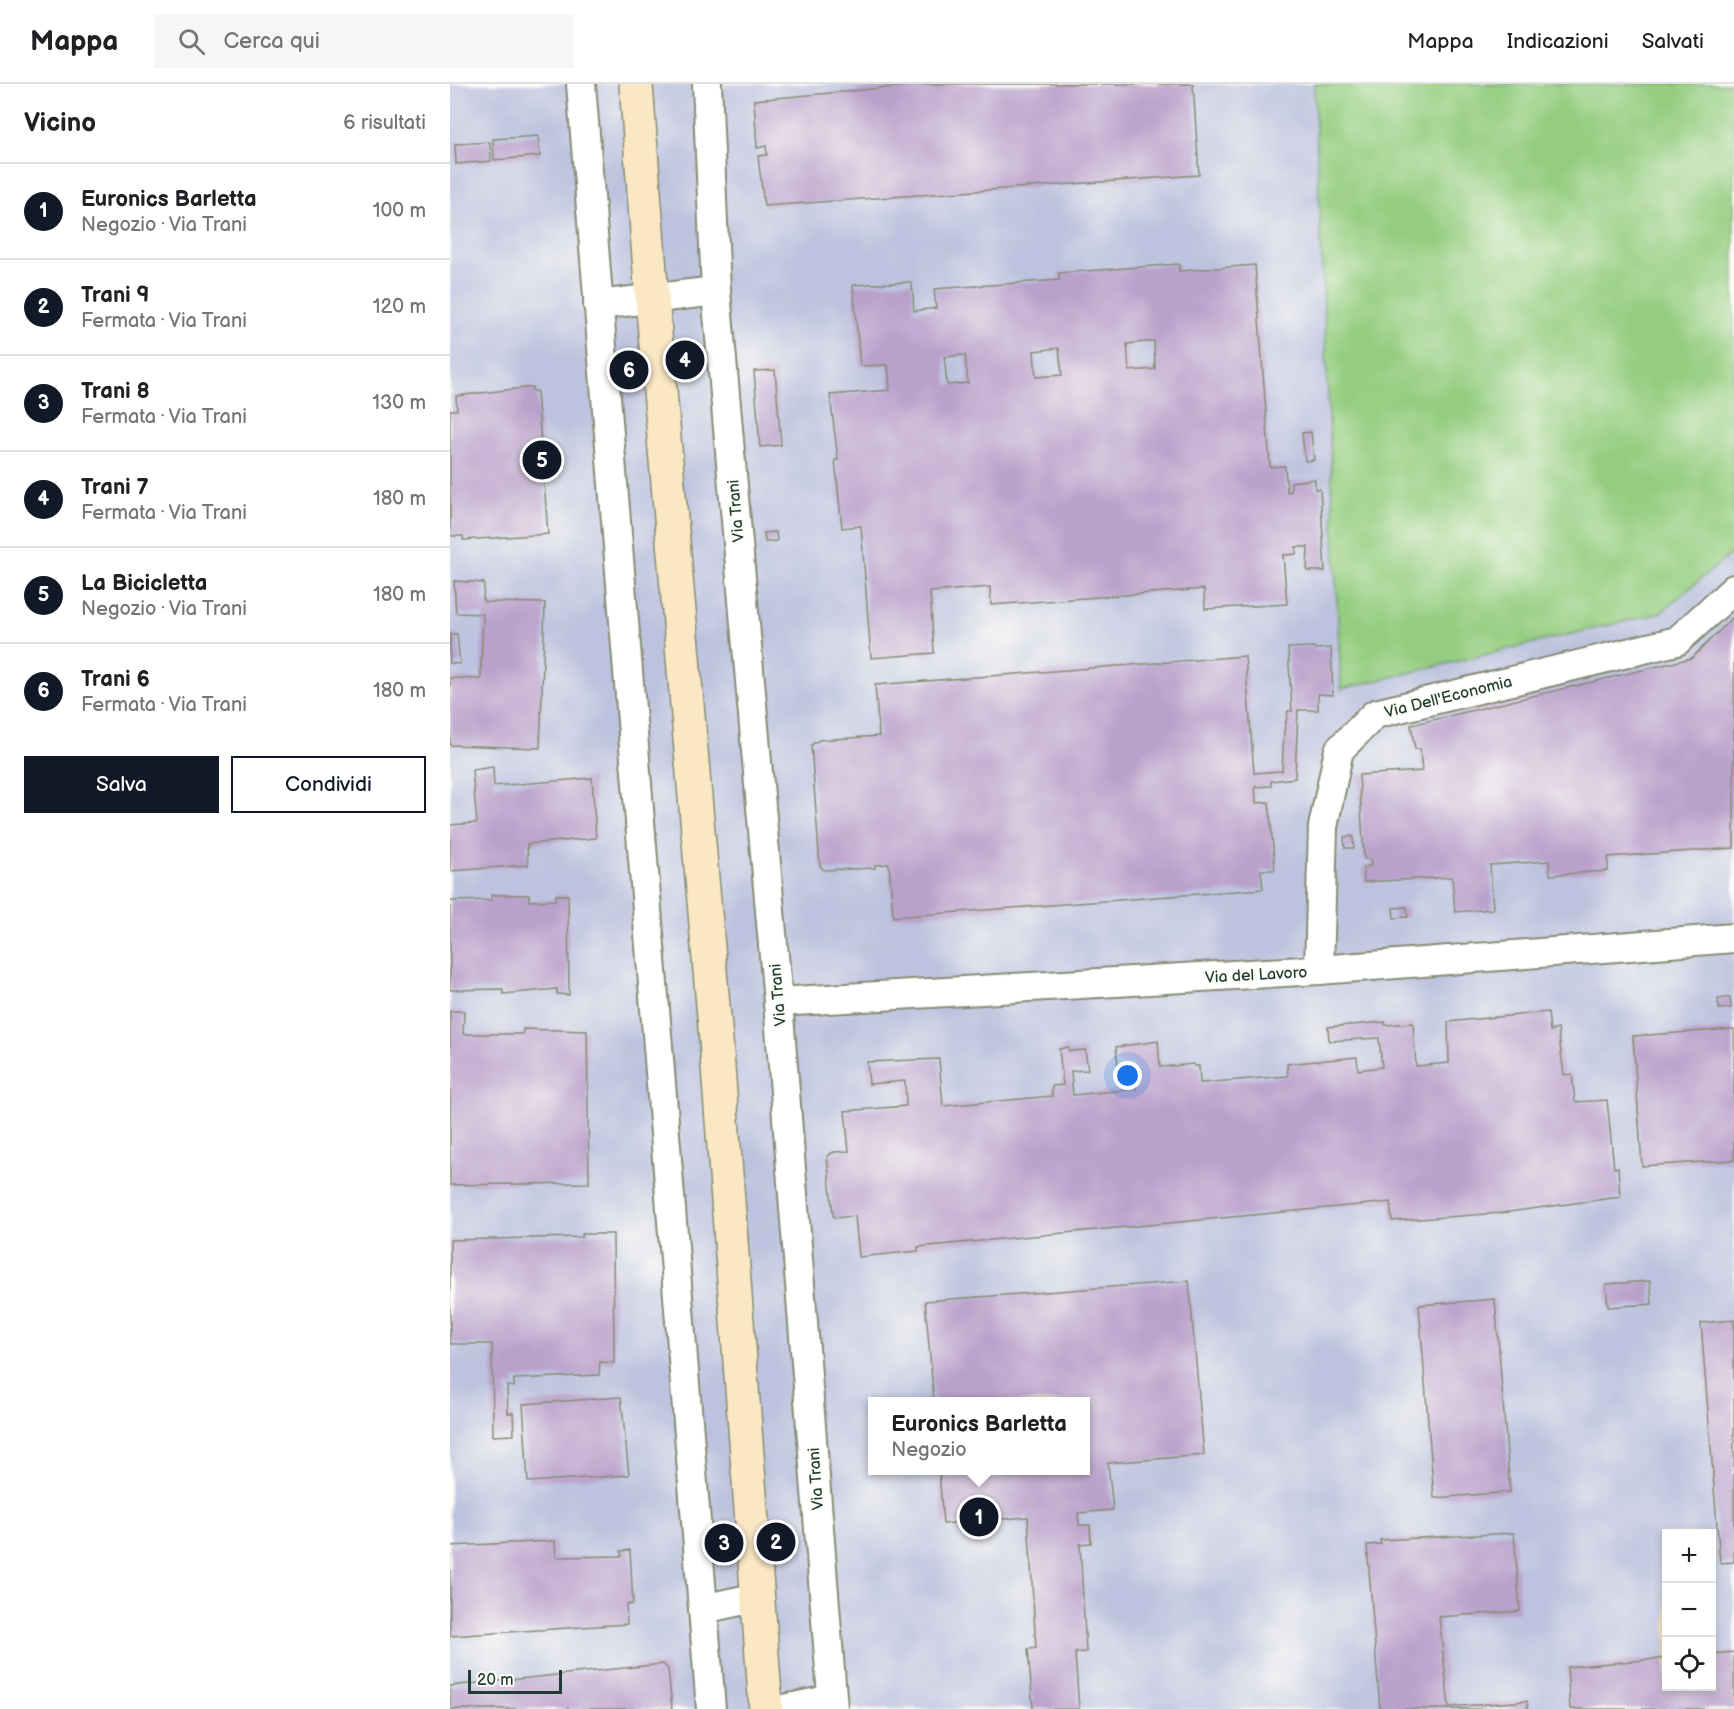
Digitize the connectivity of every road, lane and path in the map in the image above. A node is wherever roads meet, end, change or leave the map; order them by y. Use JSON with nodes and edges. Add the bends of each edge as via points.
{"nodes":[{"id":1,"x":581,"y":84,"type":"edge"},
{"id":2,"x":636,"y":84,"type":"edge"},
{"id":3,"x":707,"y":84,"type":"edge"},
{"id":4,"x":716,"y":291,"type":"junction"},
{"id":5,"x":652,"y":298,"type":"junction"},
{"id":6,"x":598,"y":305,"type":"junction"},
{"id":7,"x":1734,"y":590,"type":"edge"},
{"id":8,"x":1734,"y":938,"type":"edge"},
{"id":9,"x":1319,"y":970,"type":"junction"},
{"id":10,"x":778,"y":1002,"type":"junction"},
{"id":11,"x":758,"y":1597,"type":"junction"},
{"id":12,"x":703,"y":1609,"type":"junction"},
{"id":13,"x":833,"y":1704,"type":"edge"},
{"id":14,"x":711,"y":1709,"type":"edge"},
{"id":15,"x":766,"y":1709,"type":"edge"},
{"id":16,"x":785,"y":1709,"type":"edge"}],
"edges":[{"from":1,"to":6,"type":"street"},
{"from":2,"to":5,"type":"main road"},
{"from":3,"to":4,"type":"street","name":"Via Trani"},
{"from":4,"to":5,"type":"street"},
{"from":4,"to":10,"type":"street","name":"Via Trani"},
{"from":5,"to":6,"type":"street"},
{"from":5,"to":11,"type":"main road","via":[[716,1040]]},
{"from":6,"to":12,"type":"street"},
{"from":7,"to":9,"type":"street","name":"Via Dell'Economia","via":[[1677,641],[1375,714],[1339,750],[1323,827]]},
{"from":8,"to":9,"type":"street","name":"Via del Lavoro"},
{"from":9,"to":10,"type":"street","name":"Via del Lavoro"},
{"from":10,"to":13,"type":"street","name":"Via Trani"},
{"from":11,"to":12,"type":"street"},
{"from":11,"to":15,"type":"main road"},
{"from":12,"to":14,"type":"street"},
{"from":13,"to":16,"type":"street","name":"Via Trani"}]}
